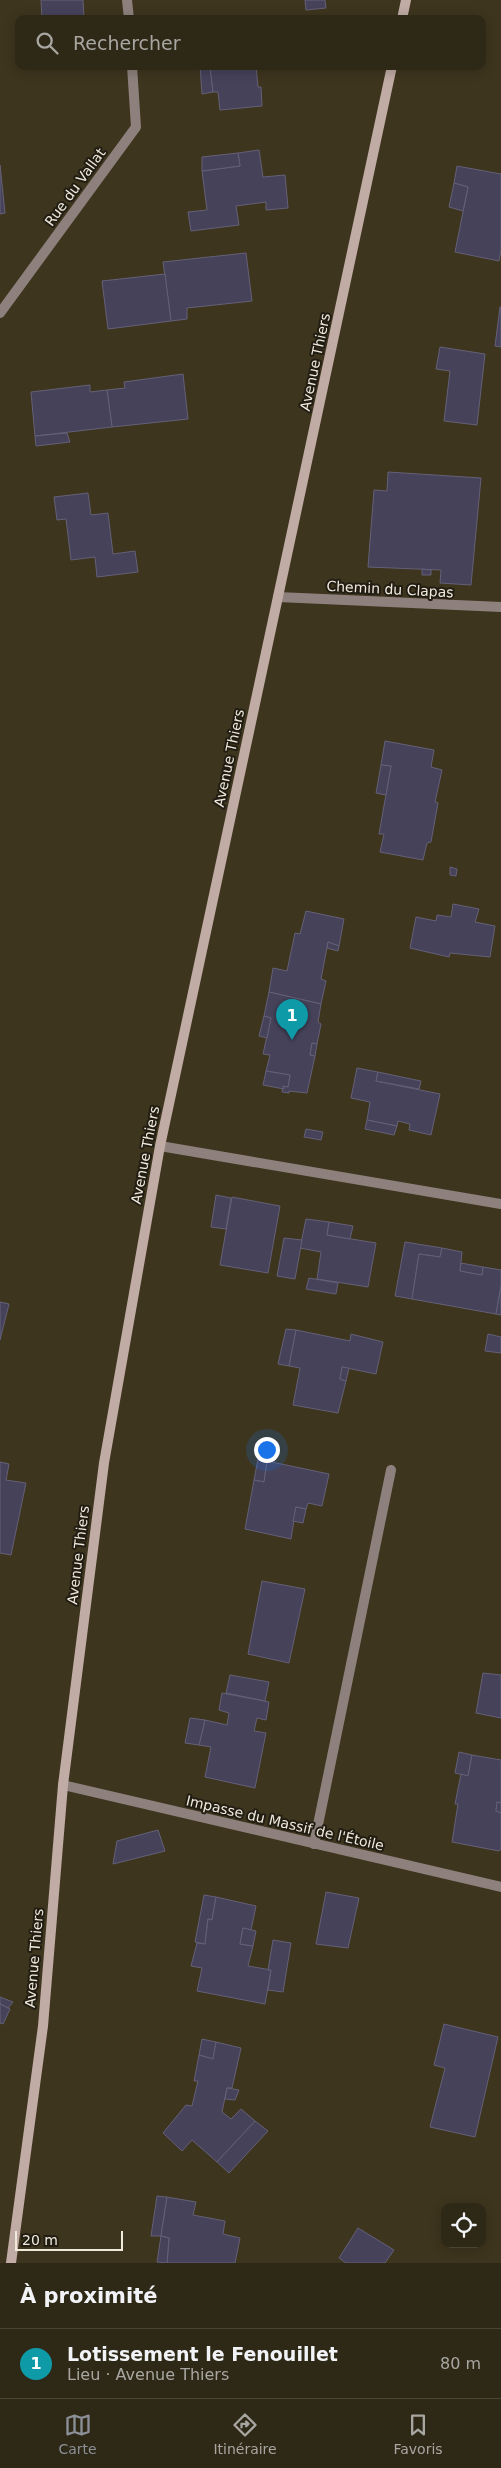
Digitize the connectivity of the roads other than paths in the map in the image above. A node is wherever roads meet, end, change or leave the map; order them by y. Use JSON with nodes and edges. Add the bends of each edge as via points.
{"nodes":[{"id":1,"x":128,"y":0,"type":"edge"},
{"id":2,"x":406,"y":0,"type":"edge"},
{"id":3,"x":129,"y":15,"type":"edge"},
{"id":4,"x":403,"y":15,"type":"edge"},
{"id":5,"x":132,"y":70,"type":"edge"},
{"id":6,"x":391,"y":70,"type":"edge"},
{"id":7,"x":0,"y":312,"type":"edge"},
{"id":8,"x":278,"y":597,"type":"junction"},
{"id":9,"x":501,"y":607,"type":"edge"},
{"id":10,"x":160,"y":1146,"type":"junction"},
{"id":11,"x":501,"y":1204,"type":"edge"},
{"id":12,"x":391,"y":1470,"type":"dead end"},
{"id":13,"x":62,"y":1785,"type":"junction"},
{"id":14,"x":314,"y":1844,"type":"junction"},
{"id":15,"x":501,"y":1887,"type":"edge"},
{"id":16,"x":11,"y":2263,"type":"edge"}],
"edges":[{"from":1,"to":3,"type":"street"},
{"from":2,"to":4,"type":"main road"},
{"from":5,"to":7,"type":"street","name":"Rue du Vallat","via":[[136,126]]},
{"from":6,"to":8,"type":"main road","name":"Avenue Thiers"},
{"from":8,"to":9,"type":"street","name":"Chemin du Clapas"},
{"from":8,"to":10,"type":"main road","name":"Avenue Thiers"},
{"from":10,"to":11,"type":"street"},
{"from":10,"to":13,"type":"main road","name":"Avenue Thiers","via":[[104,1463]]},
{"from":12,"to":14,"type":"street"},
{"from":13,"to":14,"type":"street","name":"Impasse du Massif de l'Étoile"},
{"from":13,"to":16,"type":"main road","name":"Avenue Thiers","via":[[43,2026]]},
{"from":14,"to":15,"type":"street","name":"Impasse du Massif de l'Étoile"}]}
